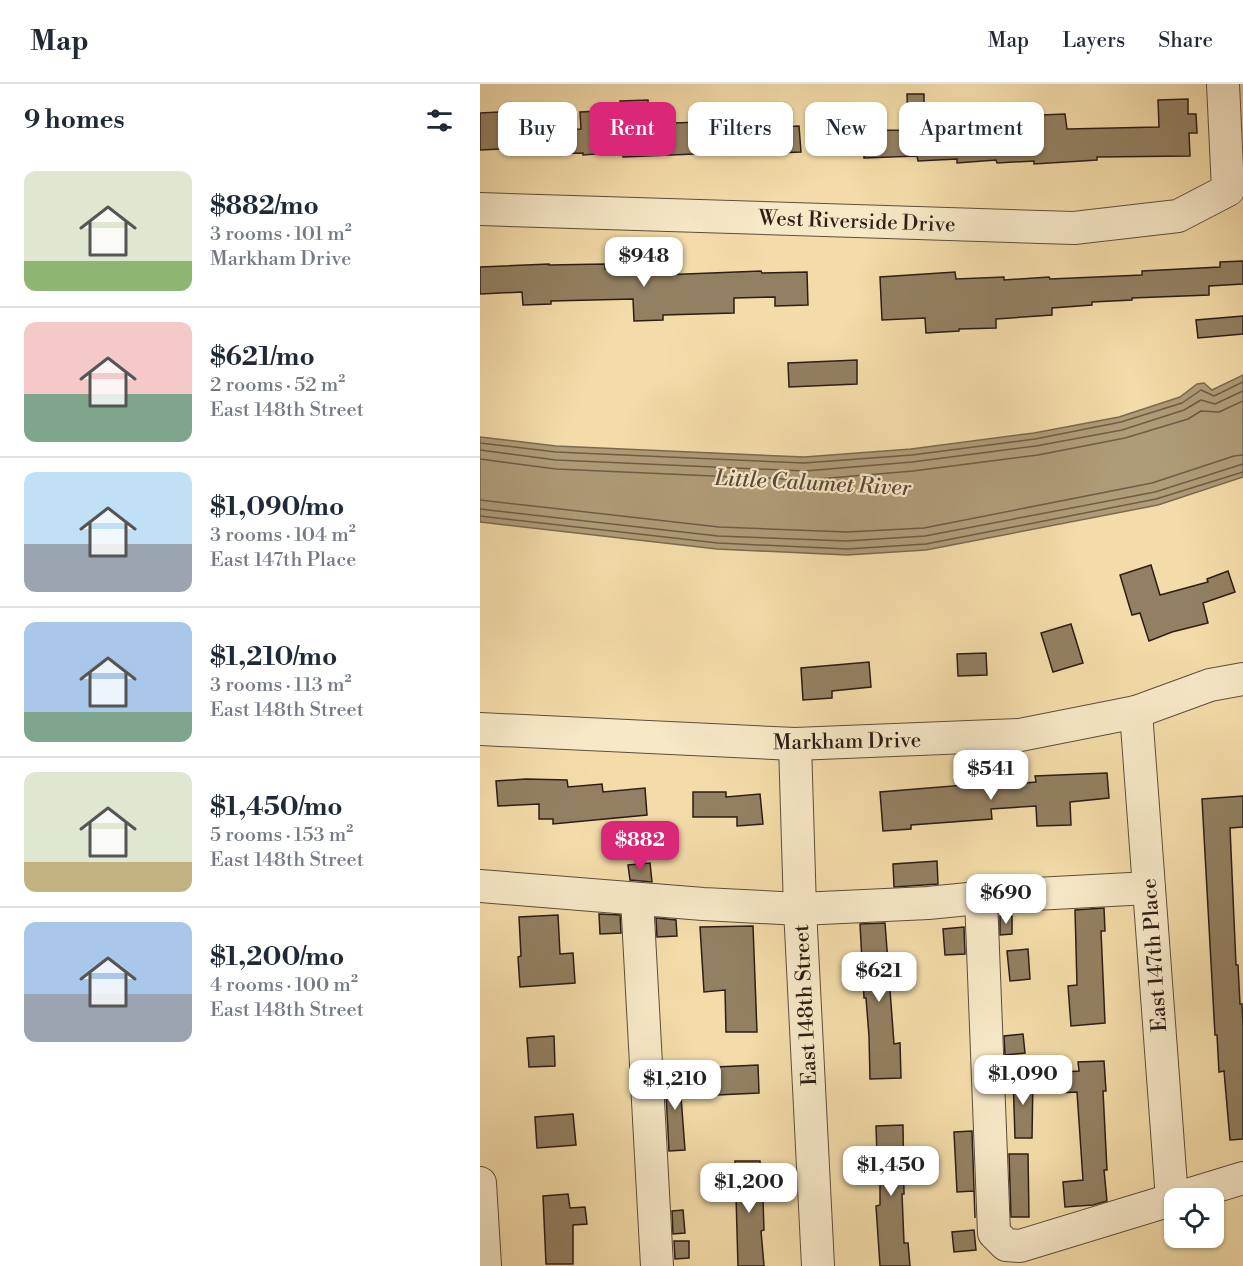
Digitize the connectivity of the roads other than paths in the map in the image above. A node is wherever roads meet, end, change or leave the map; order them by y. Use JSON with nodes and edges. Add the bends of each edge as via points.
{"nodes":[{"id":1,"x":1223,"y":84,"type":"edge"},
{"id":2,"x":480,"y":209,"type":"edge"},
{"id":3,"x":1243,"y":679,"type":"edge"},
{"id":4,"x":1136,"y":712,"type":"junction"},
{"id":5,"x":480,"y":729,"type":"edge"},
{"id":6,"x":795,"y":744,"type":"junction"},
{"id":7,"x":480,"y":886,"type":"edge"},
{"id":8,"x":1149,"y":888,"type":"junction"},
{"id":9,"x":981,"y":898,"type":"junction"},
{"id":10,"x":637,"y":899,"type":"junction"},
{"id":11,"x":800,"y":909,"type":"junction"},
{"id":12,"x":1243,"y":1178,"type":"edge"},
{"id":13,"x":480,"y":1183,"type":"edge"},
{"id":14,"x":1171,"y":1188,"type":"edge"},
{"id":15,"x":1208,"y":1188,"type":"edge"},
{"id":16,"x":1164,"y":1201,"type":"edge"},
{"id":17,"x":484,"y":1266,"type":"edge"},
{"id":18,"x":657,"y":1266,"type":"edge"},
{"id":19,"x":818,"y":1266,"type":"edge"}],
"edges":[{"from":1,"to":2,"type":"street","name":"West Riverside Drive","via":[[1228,190],[1178,216],[1074,228]]},
{"from":3,"to":4,"type":"street","name":"Markham Drive","via":[[1210,685]]},
{"from":4,"to":6,"type":"street","name":"Markham Drive","via":[[1020,735]]},
{"from":4,"to":8,"type":"street","name":"East 147th Place"},
{"from":5,"to":6,"type":"street","name":"Markham Drive"},
{"from":6,"to":11,"type":"street","name":"East 148th Street"},
{"from":7,"to":10,"type":"street"},
{"from":8,"to":9,"type":"street"},
{"from":8,"to":14,"type":"street","name":"East 147th Place"},
{"from":9,"to":11,"type":"street"},
{"from":9,"to":16,"type":"street","via":[[994,1233],[1006,1245],[1020,1246]]},
{"from":10,"to":11,"type":"street"},
{"from":10,"to":18,"type":"street"},
{"from":11,"to":19,"type":"street","name":"East 148th Street"},
{"from":12,"to":15,"type":"street"},
{"from":13,"to":17,"type":"street"}]}
